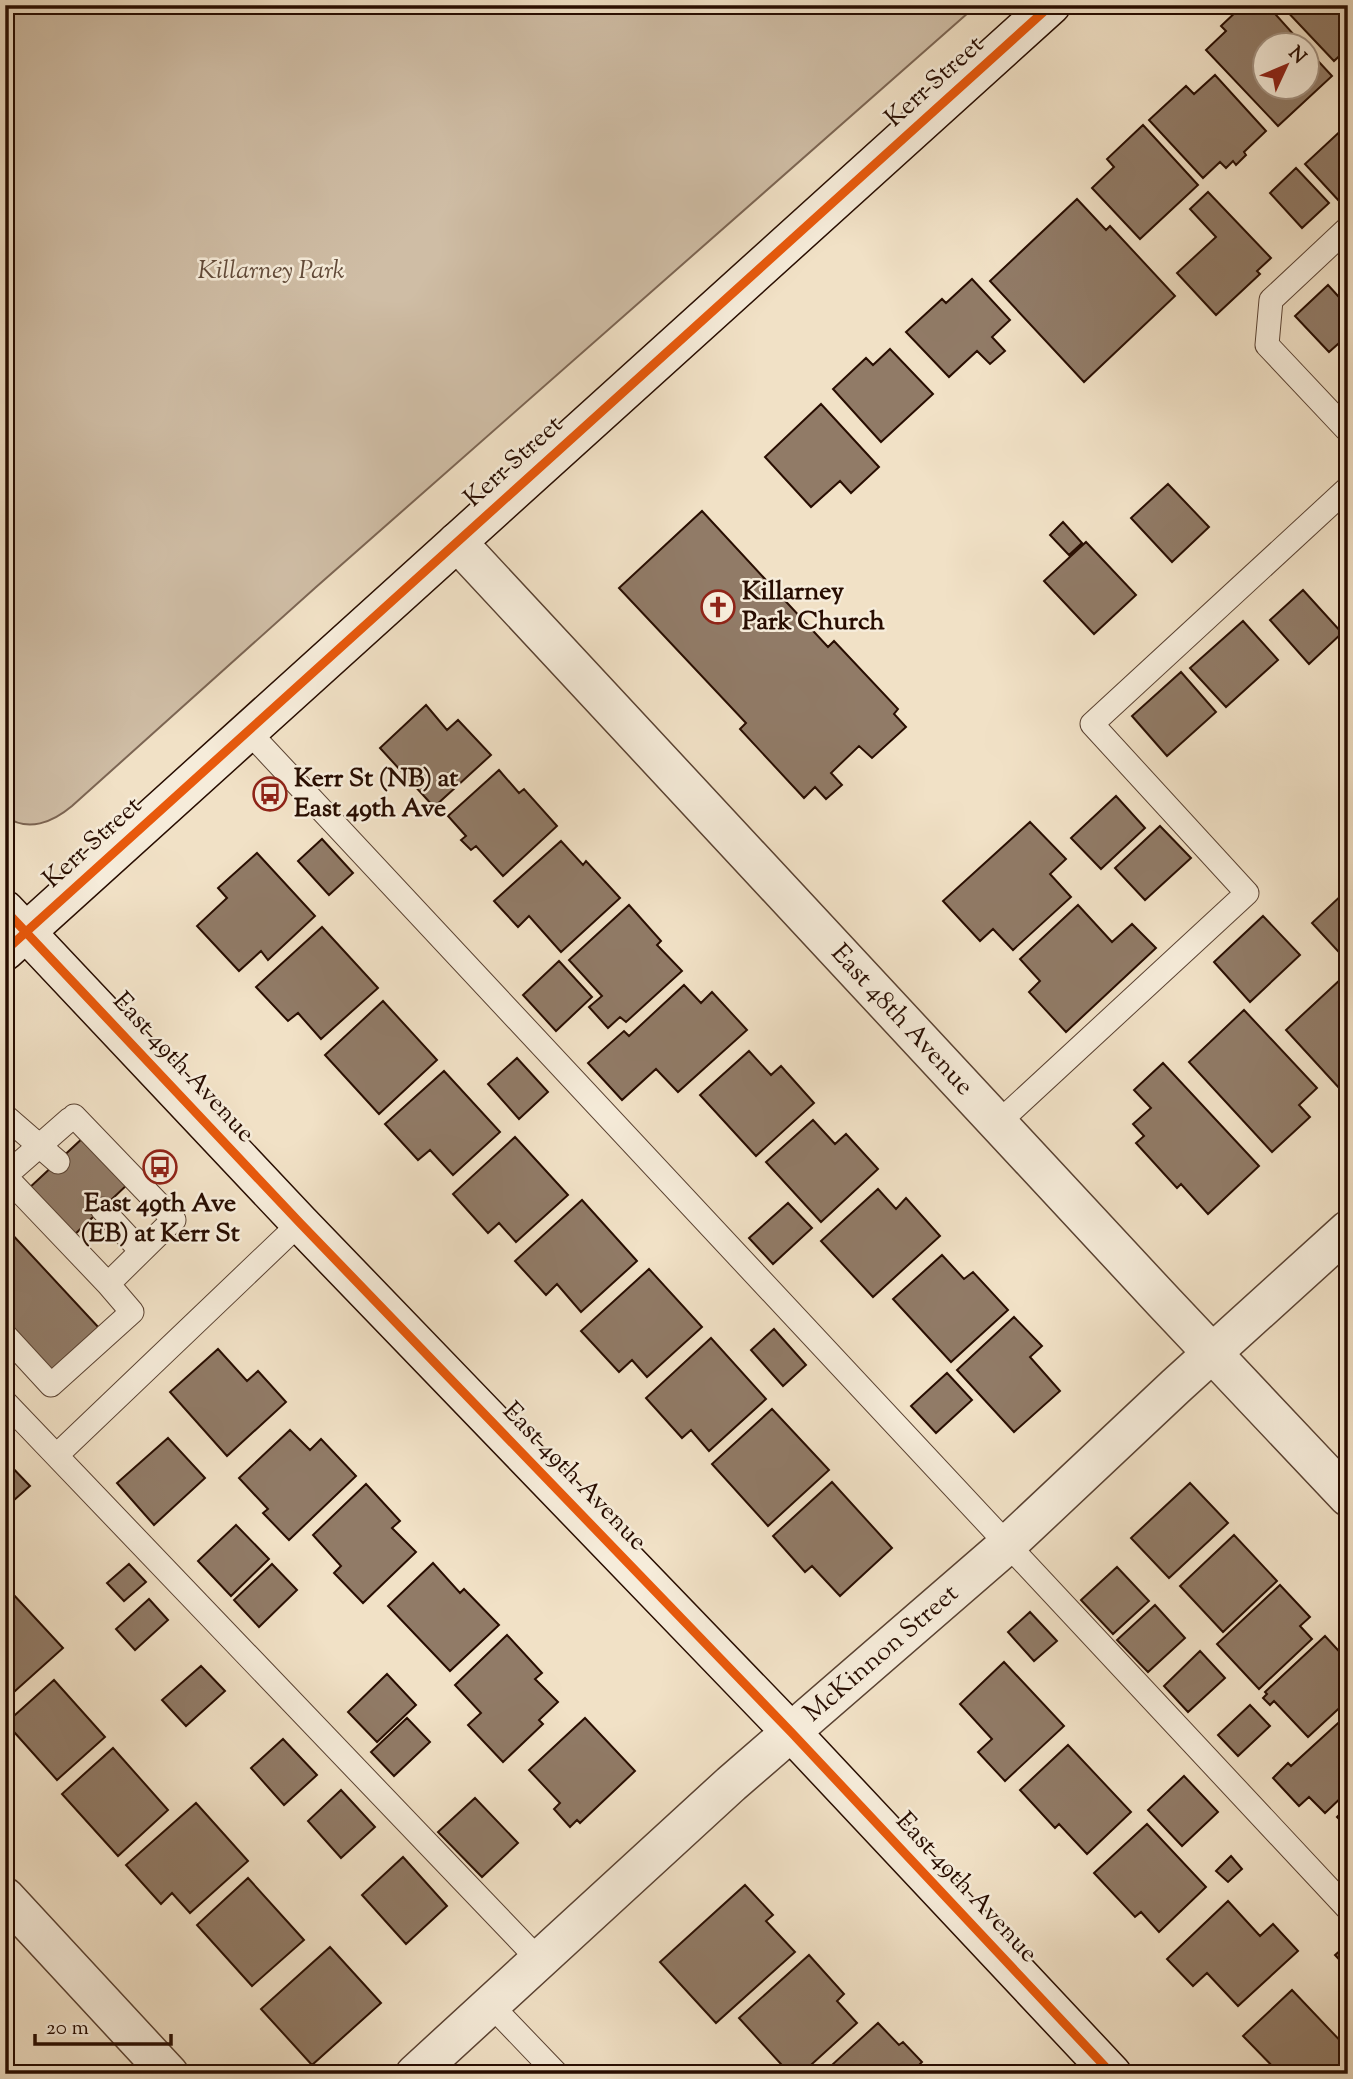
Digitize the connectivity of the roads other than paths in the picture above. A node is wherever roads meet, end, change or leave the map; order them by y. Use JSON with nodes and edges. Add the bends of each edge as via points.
{"nodes":[{"id":1,"x":1051,"y":5,"type":"edge"},
{"id":2,"x":1348,"y":228,"type":"edge"},
{"id":3,"x":1348,"y":431,"type":"edge"},
{"id":4,"x":1348,"y":488,"type":"edge"},
{"id":5,"x":457,"y":542,"type":"junction"},
{"id":6,"x":247,"y":730,"type":"junction"},
{"id":7,"x":12,"y":931,"type":"edge"},
{"id":8,"x":5,"y":1116,"type":"edge"},
{"id":9,"x":999,"y":1123,"type":"junction"},
{"id":10,"x":41,"y":1145,"type":"junction"},
{"id":11,"x":58,"y":1162,"type":"dead end"},
{"id":12,"x":5,"y":1176,"type":"edge"},
{"id":13,"x":102,"y":1209,"type":"dead end"},
{"id":14,"x":300,"y":1223,"type":"junction"},
{"id":15,"x":1348,"y":1230,"type":"edge"},
{"id":16,"x":141,"y":1251,"type":"junction"},
{"id":17,"x":108,"y":1284,"type":"junction"},
{"id":18,"x":5,"y":1335,"type":"edge"},
{"id":19,"x":1212,"y":1353,"type":"junction"},
{"id":20,"x":5,"y":1402,"type":"edge"},
{"id":21,"x":57,"y":1455,"type":"junction"},
{"id":22,"x":1348,"y":1497,"type":"edge"},
{"id":23,"x":1008,"y":1544,"type":"junction"},
{"id":24,"x":791,"y":1732,"type":"junction"},
{"id":25,"x":5,"y":1897,"type":"edge"},
{"id":26,"x":1348,"y":1909,"type":"edge"},
{"id":27,"x":540,"y":1961,"type":"junction"},
{"id":28,"x":491,"y":2005,"type":"junction"},
{"id":29,"x":169,"y":2074,"type":"edge"},
{"id":30,"x":415,"y":2074,"type":"edge"},
{"id":31,"x":557,"y":2074,"type":"edge"},
{"id":32,"x":1112,"y":2074,"type":"edge"}],
"edges":[{"from":1,"to":5,"type":"street","name":"Kerr Street"},
{"from":2,"to":3,"type":"lane","via":[[1271,300],[1268,345]]},
{"from":4,"to":9,"type":"lane","via":[[1092,724],[1248,893]]},
{"from":5,"to":6,"type":"street","name":"Kerr Street"},
{"from":5,"to":9,"type":"street","name":"East 48th Avenue"},
{"from":6,"to":7,"type":"street","name":"Kerr Street"},
{"from":6,"to":23,"type":"lane"},
{"from":7,"to":14,"type":"street","name":"East 49th Avenue"},
{"from":8,"to":10,"type":"lane"},
{"from":9,"to":19,"type":"street","name":"East 48th Avenue"},
{"from":10,"to":11,"type":"lane"},
{"from":10,"to":12,"type":"lane"},
{"from":10,"to":16,"type":"lane","via":[[72,1118],[171,1222]]},
{"from":12,"to":17,"type":"lane"},
{"from":13,"to":16,"type":"lane"},
{"from":14,"to":21,"type":"lane"},
{"from":14,"to":24,"type":"street","name":"East 49th Avenue"},
{"from":15,"to":19,"type":"street","name":"McKinnon Street"},
{"from":16,"to":17,"type":"lane"},
{"from":17,"to":18,"type":"lane","via":[[132,1312],[51,1385]]},
{"from":19,"to":22,"type":"street","name":"East 48th Avenue"},
{"from":19,"to":23,"type":"street","name":"McKinnon Street"},
{"from":20,"to":21,"type":"lane"},
{"from":21,"to":27,"type":"lane"},
{"from":23,"to":24,"type":"street","name":"McKinnon Street"},
{"from":23,"to":26,"type":"lane"},
{"from":24,"to":27,"type":"street","name":"McKinnon Street"},
{"from":24,"to":32,"type":"street","name":"East 49th Avenue"},
{"from":25,"to":29,"type":"street"},
{"from":27,"to":28,"type":"street","name":"McKinnon Street"},
{"from":28,"to":30,"type":"street","name":"McKinnon Street"},
{"from":28,"to":31,"type":"lane"}]}
